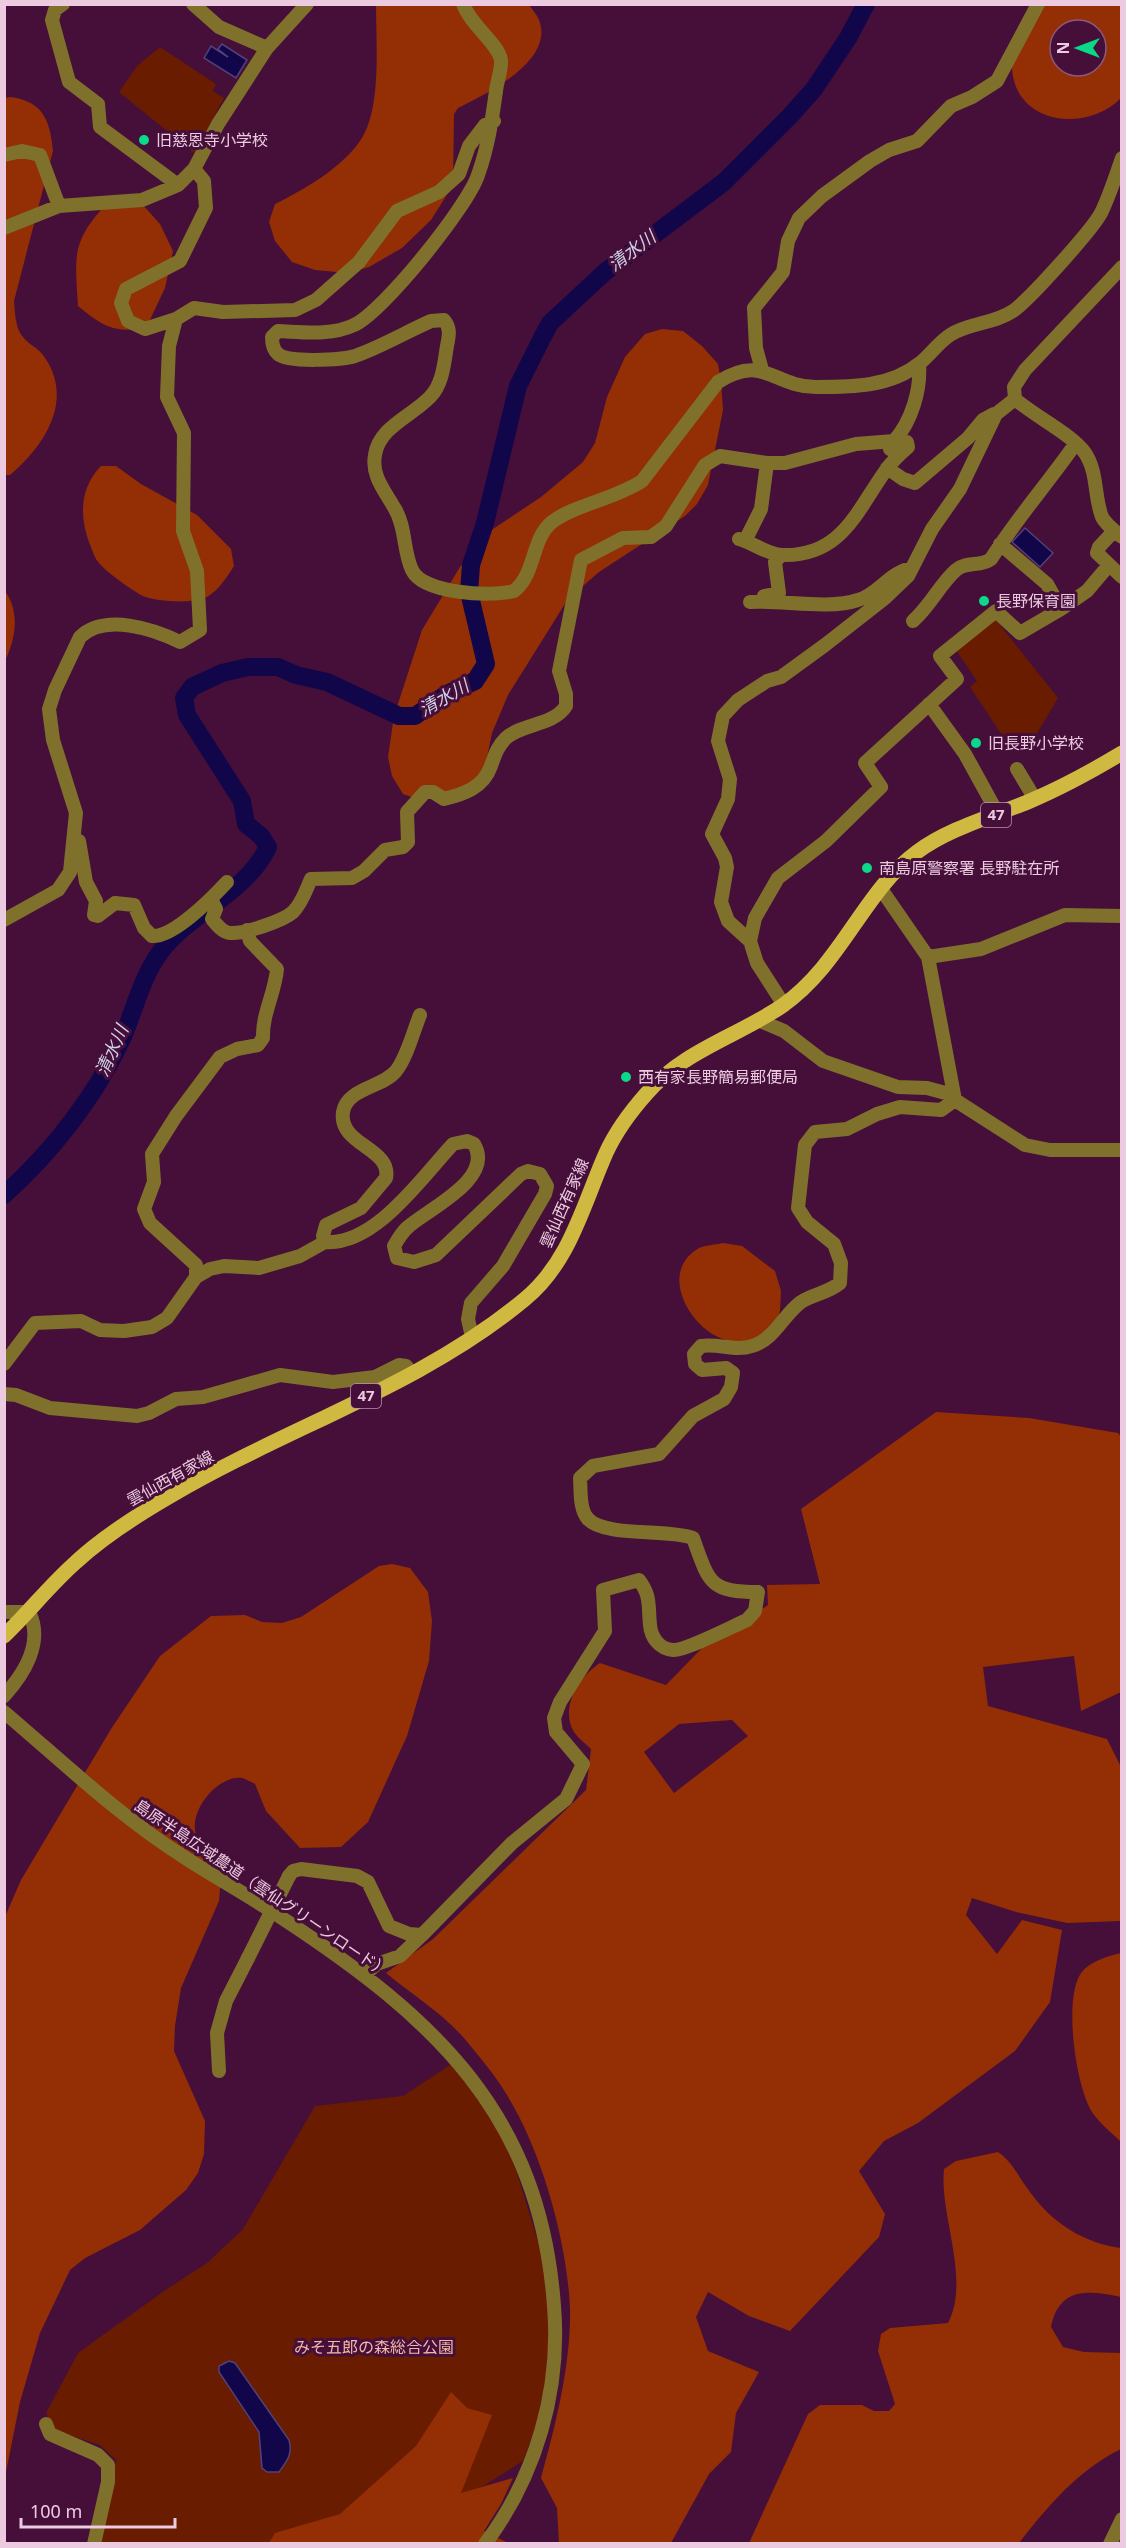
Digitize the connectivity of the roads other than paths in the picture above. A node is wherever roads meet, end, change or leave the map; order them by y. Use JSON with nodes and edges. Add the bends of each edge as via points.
{"nodes":[{"id":1,"x":63,"y":4,"type":"edge"},
{"id":2,"x":307,"y":4,"type":"edge"},
{"id":3,"x":463,"y":4,"type":"edge"},
{"id":4,"x":1038,"y":4,"type":"edge"},
{"id":5,"x":200,"y":7,"type":"edge"},
{"id":6,"x":267,"y":48,"type":"junction"},
{"id":7,"x":494,"y":121,"type":"junction"},
{"id":8,"x":4,"y":155,"type":"edge"},
{"id":9,"x":1122,"y":158,"type":"edge"},
{"id":10,"x":194,"y":169,"type":"junction"},
{"id":11,"x":178,"y":185,"type":"junction"},
{"id":12,"x":59,"y":206,"type":"junction"},
{"id":13,"x":4,"y":228,"type":"edge"},
{"id":14,"x":1122,"y":267,"type":"edge"},
{"id":15,"x":176,"y":319,"type":"junction"},
{"id":16,"x":919,"y":364,"type":"junction"},
{"id":17,"x":762,"y":370,"type":"junction"},
{"id":18,"x":1015,"y":399,"type":"junction"},
{"id":19,"x":996,"y":414,"type":"junction"},
{"id":20,"x":1076,"y":443,"type":"junction"},
{"id":21,"x":879,"y":444,"type":"junction"},
{"id":22,"x":767,"y":463,"type":"junction"},
{"id":23,"x":887,"y":468,"type":"junction"},
{"id":24,"x":1118,"y":534,"type":"edge"},
{"id":25,"x":1000,"y":544,"type":"junction"},
{"id":26,"x":782,"y":555,"type":"junction"},
{"id":27,"x":1109,"y":565,"type":"junction"},
{"id":28,"x":913,"y":567,"type":"junction"},
{"id":29,"x":1122,"y":577,"type":"edge"},
{"id":30,"x":1061,"y":609,"type":"junction"},
{"id":31,"x":913,"y":621,"type":"dead end"},
{"id":32,"x":929,"y":704,"type":"junction"},
{"id":33,"x":1122,"y":753,"type":"edge"},
{"id":34,"x":1017,"y":769,"type":"dead end"},
{"id":35,"x":1035,"y":799,"type":"junction"},
{"id":36,"x":76,"y":813,"type":"junction"},
{"id":37,"x":998,"y":814,"type":"junction"},
{"id":38,"x":226,"y":882,"type":"dead end"},
{"id":39,"x":881,"y":889,"type":"junction"},
{"id":40,"x":213,"y":902,"type":"junction"},
{"id":41,"x":1122,"y":916,"type":"edge"},
{"id":42,"x":4,"y":920,"type":"edge"},
{"id":43,"x":247,"y":930,"type":"junction"},
{"id":44,"x":750,"y":941,"type":"junction"},
{"id":45,"x":928,"y":957,"type":"junction"},
{"id":46,"x":784,"y":1005,"type":"junction"},
{"id":47,"x":420,"y":1015,"type":"dead end"},
{"id":48,"x":758,"y":1020,"type":"junction"},
{"id":49,"x":954,"y":1097,"type":"junction"},
{"id":50,"x":1122,"y":1150,"type":"edge"},
{"id":51,"x":326,"y":1242,"type":"junction"},
{"id":52,"x":196,"y":1277,"type":"junction"},
{"id":53,"x":472,"y":1337,"type":"junction"},
{"id":54,"x":4,"y":1364,"type":"edge"},
{"id":55,"x":411,"y":1372,"type":"junction"},
{"id":56,"x":4,"y":1394,"type":"edge"},
{"id":57,"x":4,"y":1612,"type":"edge"},
{"id":58,"x":29,"y":1612,"type":"junction"},
{"id":59,"x":4,"y":1636,"type":"edge"},
{"id":60,"x":4,"y":1696,"type":"edge"},
{"id":61,"x":4,"y":1712,"type":"edge"},
{"id":62,"x":422,"y":1935,"type":"junction"},
{"id":63,"x":364,"y":1975,"type":"junction"},
{"id":64,"x":219,"y":2071,"type":"dead end"},
{"id":65,"x":46,"y":2424,"type":"dead end"},
{"id":66,"x":1122,"y":2519,"type":"edge"},
{"id":67,"x":94,"y":2544,"type":"edge"},
{"id":68,"x":485,"y":2544,"type":"edge"},
{"id":69,"x":1110,"y":2544,"type":"edge"}],
"edges":[{"from":1,"to":11,"type":"street","via":[[55,10],[52,20],[69,82],[98,104],[100,127]]},
{"from":2,"to":6,"type":"street"},
{"from":3,"to":7,"type":"street","via":[[470,21],[498,49],[501,62]]},
{"from":4,"to":17,"type":"street","via":[[997,81],[951,106],[917,141],[870,161],[799,218],[788,241],[783,272],[754,308],[756,348]]},
{"from":5,"to":6,"type":"street","via":[[219,27]]},
{"from":6,"to":10,"type":"street"},
{"from":7,"to":15,"type":"street","via":[[485,124],[469,146],[459,174],[439,192],[397,211],[359,262],[316,300],[295,310],[224,312],[194,308]]},
{"from":7,"to":17,"type":"street","via":[[478,178],[426,253],[371,314],[354,325],[329,332],[278,331],[272,337],[272,345],[279,354],[292,359],[354,357],[431,321],[444,320],[448,324],[438,385],[432,396],[384,435],[373,464],[380,486],[401,523],[412,570],[423,582],[488,595],[514,591],[521,586],[542,535],[553,521],[642,481],[718,382],[742,370]]},
{"from":8,"to":12,"type":"street","via":[[22,151],[40,155]]},
{"from":9,"to":16,"type":"street","via":[[1101,214],[1029,298],[996,320],[950,334]]},
{"from":10,"to":11,"type":"street"},
{"from":10,"to":15,"type":"street","via":[[204,181],[206,208],[180,261],[126,289],[121,303],[128,321],[145,329]]},
{"from":11,"to":12,"type":"street","via":[[142,200]]},
{"from":12,"to":13,"type":"street"},
{"from":14,"to":18,"type":"street","via":[[1025,370],[1014,387]]},
{"from":15,"to":36,"type":"street","via":[[166,397],[184,433],[183,531],[197,571],[200,630],[180,642],[139,625],[99,627],[80,637],[49,709],[53,740]]},
{"from":16,"to":17,"type":"street","via":[[896,380],[815,387],[798,386]]},
{"from":16,"to":21,"type":"street","via":[[920,385],[901,433],[894,441]]},
{"from":18,"to":19,"type":"street"},
{"from":18,"to":20,"type":"street"},
{"from":19,"to":23,"type":"street","via":[[982,420],[968,438],[915,483]]},
{"from":19,"to":28,"type":"street","via":[[960,489],[932,529]]},
{"from":20,"to":24,"type":"street","via":[[1091,466],[1101,516]]},
{"from":20,"to":25,"type":"street"},
{"from":21,"to":22,"type":"street","via":[[856,444],[785,463]]},
{"from":21,"to":23,"type":"street","via":[[891,449],[907,442],[908,447]]},
{"from":22,"to":26,"type":"street","via":[[761,509],[742,540]]},
{"from":22,"to":43,"type":"street","via":[[720,456],[705,465],[666,526],[651,537],[623,538],[581,560],[560,671],[566,694],[562,712],[507,737],[495,750],[490,770],[472,791],[444,800],[433,792],[425,792],[407,812],[408,842],[403,847],[385,850],[352,878],[311,879],[292,913]]},
{"from":23,"to":26,"type":"street","via":[[841,535],[825,546]]},
{"from":24,"to":27,"type":"street","via":[[1097,550]]},
{"from":25,"to":30,"type":"street","via":[[1047,584]]},
{"from":25,"to":31,"type":"street","via":[[986,563],[966,565],[955,571]]},
{"from":26,"to":28,"type":"street","via":[[775,562],[779,593],[761,596],[755,602],[858,601]]},
{"from":27,"to":29,"type":"street"},
{"from":27,"to":30,"type":"street","via":[[1087,591]]},
{"from":28,"to":44,"type":"street","via":[[885,598],[781,677],[767,681],[738,700],[723,716],[718,741],[730,779],[728,799],[712,834],[727,867],[721,902],[728,921]]},
{"from":30,"to":32,"type":"street","via":[[1020,633],[996,611],[940,656],[957,680]]},
{"from":32,"to":37,"type":"street","via":[[965,754]]},
{"from":32,"to":44,"type":"street","via":[[865,763],[881,787],[826,841],[778,878],[755,918]]},
{"from":33,"to":35,"type":"main road","name":"雲仙西有家線","number":"47"},
{"from":34,"to":35,"type":"street"},
{"from":35,"to":37,"type":"main road","name":"雲仙西有家線","number":"47"},
{"from":36,"to":40,"type":"street","via":[[80,821],[78,850],[86,882],[96,901],[94,915],[115,903],[129,903],[138,909],[147,933],[158,936]]},
{"from":36,"to":42,"type":"street","via":[[68,878],[57,890]]},
{"from":37,"to":39,"type":"main road","name":"雲仙西有家線","number":"47","via":[[918,851]]},
{"from":38,"to":40,"type":"street"},
{"from":39,"to":45,"type":"street"},
{"from":39,"to":46,"type":"main road","name":"雲仙西有家線","number":"47","via":[[838,951]]},
{"from":40,"to":43,"type":"street","via":[[212,919],[225,932]]},
{"from":41,"to":45,"type":"street","via":[[1065,915],[981,950]]},
{"from":43,"to":52,"type":"street","via":[[250,941],[278,969],[262,1023],[263,1038],[258,1045],[220,1057],[152,1154],[154,1182],[144,1209],[150,1223],[196,1265]]},
{"from":44,"to":46,"type":"street","via":[[757,963]]},
{"from":45,"to":49,"type":"street"},
{"from":46,"to":48,"type":"main road","name":"雲仙西有家線","number":"47"},
{"from":47,"to":51,"type":"street","via":[[397,1069],[346,1102],[344,1127],[382,1160],[387,1172],[361,1208],[326,1225]]},
{"from":48,"to":49,"type":"street","via":[[784,1031],[823,1061],[898,1087],[927,1088]]},
{"from":48,"to":53,"type":"main road","name":"雲仙西有家線","number":"47","via":[[672,1069],[650,1089],[607,1151],[574,1234],[545,1279],[526,1298]]},
{"from":49,"to":50,"type":"street","via":[[1025,1145],[1050,1150]]},
{"from":49,"to":62,"type":"street","via":[[940,1110],[900,1107],[847,1129],[815,1132],[808,1137],[798,1208],[807,1222],[834,1244],[841,1263],[840,1284],[802,1302],[755,1346],[701,1346],[694,1354],[695,1364],[702,1370],[726,1368],[733,1372],[724,1399],[693,1416],[659,1454],[593,1466],[580,1478],[582,1508],[588,1519],[628,1531],[693,1538],[717,1587],[732,1592],[758,1592],[755,1611],[747,1620],[674,1651],[660,1647],[654,1640],[648,1592],[639,1580],[603,1590],[605,1631],[554,1718],[555,1732],[583,1764],[566,1799],[512,1844]]},
{"from":51,"to":52,"type":"street","via":[[300,1256],[259,1268],[224,1266]]},
{"from":51,"to":53,"type":"street","via":[[343,1240],[377,1225],[459,1141],[474,1144],[478,1151],[476,1169],[453,1196],[407,1227],[394,1246],[397,1258],[414,1262],[436,1255],[521,1174],[540,1174],[547,1186],[544,1194],[503,1266],[471,1303],[468,1319]]},
{"from":52,"to":54,"type":"street","via":[[167,1318],[152,1327],[100,1330],[81,1321],[42,1320],[30,1327]]},
{"from":53,"to":55,"type":"main road","name":"雲仙西有家線","number":"47"},
{"from":55,"to":56,"type":"street","via":[[399,1365],[375,1377],[333,1382],[280,1375],[203,1397],[176,1399],[137,1416],[50,1408]]},
{"from":55,"to":58,"type":"main road","name":"雲仙西有家線","number":"47","via":[[174,1494],[79,1559]]},
{"from":57,"to":58,"type":"street"},
{"from":58,"to":59,"type":"main road","name":"雲仙西有家線","number":"47"},
{"from":58,"to":60,"type":"street","via":[[33,1620],[31,1651],[20,1678]]},
{"from":61,"to":63,"type":"street","name":"島原半島広域農道（雲仙グリーンロード）","via":[[136,1825]]},
{"from":62,"to":63,"type":"street","via":[[400,1956],[376,1964]]},
{"from":62,"to":64,"type":"street","bridge":true,"via":[[389,1926],[368,1882],[357,1876],[293,1871],[226,2001],[217,2033]]},
{"from":63,"to":68,"type":"street","name":"島原半島広域農道（雲仙グリーンロード）","via":[[445,2046],[471,2076],[499,2119],[537,2210],[548,2258],[556,2330],[552,2389],[525,2476]]},
{"from":65,"to":67,"type":"street","via":[[50,2434],[98,2455],[108,2465]]},
{"from":66,"to":69,"type":"street"}]}
